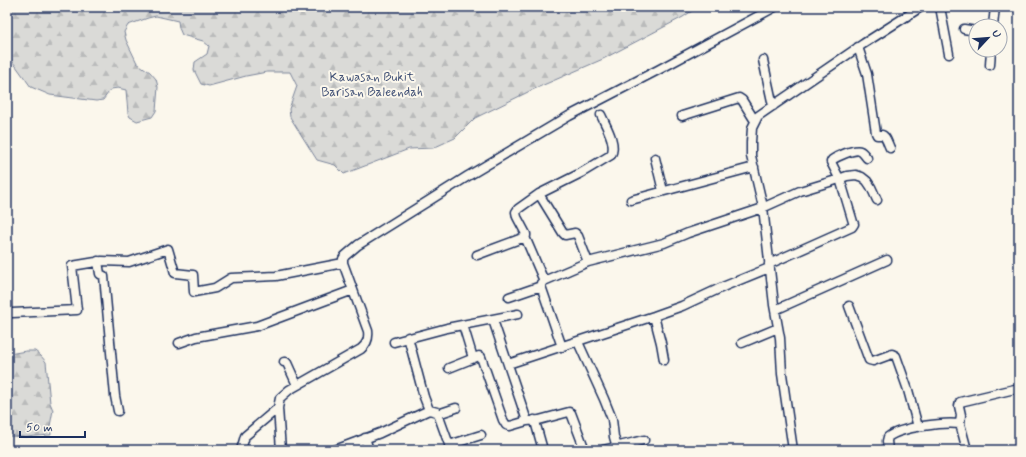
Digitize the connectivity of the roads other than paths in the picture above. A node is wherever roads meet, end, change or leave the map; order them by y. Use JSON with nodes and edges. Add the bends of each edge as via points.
{"nodes":[{"id":1,"x":775,"y":7,"type":"edge"},
{"id":2,"x":921,"y":7,"type":"edge"},
{"id":3,"x":940,"y":7,"type":"edge"},
{"id":4,"x":995,"y":7,"type":"edge"},
{"id":5,"x":994,"y":18,"type":"edge"},
{"id":6,"x":964,"y":29,"type":"dead end"},
{"id":7,"x":968,"y":30,"type":"edge"},
{"id":8,"x":858,"y":48,"type":"junction"},
{"id":9,"x":949,"y":54,"type":"dead end"},
{"id":10,"x":990,"y":58,"type":"edge"},
{"id":11,"x":763,"y":60,"type":"dead end"},
{"id":12,"x":990,"y":65,"type":"dead end"},
{"id":13,"x":773,"y":106,"type":"junction"},
{"id":14,"x":601,"y":115,"type":"dead end"},
{"id":15,"x":682,"y":116,"type":"dead end"},
{"id":16,"x":755,"y":121,"type":"junction"},
{"id":17,"x":890,"y":148,"type":"dead end"},
{"id":18,"x":655,"y":158,"type":"dead end"},
{"id":19,"x":867,"y":158,"type":"dead end"},
{"id":20,"x":754,"y":167,"type":"junction"},
{"id":21,"x":841,"y":183,"type":"junction"},
{"id":22,"x":663,"y":191,"type":"junction"},
{"id":23,"x":539,"y":194,"type":"junction"},
{"id":24,"x":631,"y":200,"type":"dead end"},
{"id":25,"x":877,"y":200,"type":"dead end"},
{"id":26,"x":761,"y":208,"type":"junction"},
{"id":27,"x":525,"y":237,"type":"junction"},
{"id":28,"x":477,"y":255,"type":"dead end"},
{"id":29,"x":887,"y":260,"type":"dead end"},
{"id":30,"x":98,"y":261,"type":"junction"},
{"id":31,"x":588,"y":262,"type":"junction"},
{"id":32,"x":343,"y":263,"type":"junction"},
{"id":33,"x":769,"y":266,"type":"junction"},
{"id":34,"x":542,"y":284,"type":"junction"},
{"id":35,"x":353,"y":290,"type":"junction"},
{"id":36,"x":509,"y":297,"type":"dead end"},
{"id":37,"x":849,"y":306,"type":"dead end"},
{"id":38,"x":775,"y":310,"type":"junction"},
{"id":39,"x":12,"y":313,"type":"dead end"},
{"id":40,"x":518,"y":314,"type":"dead end"},
{"id":41,"x":654,"y":316,"type":"junction"},
{"id":42,"x":493,"y":320,"type":"junction"},
{"id":43,"x":463,"y":325,"type":"junction"},
{"id":44,"x":778,"y":328,"type":"junction"},
{"id":45,"x":408,"y":337,"type":"junction"},
{"id":46,"x":394,"y":342,"type":"dead end"},
{"id":47,"x":578,"y":342,"type":"junction"},
{"id":48,"x":179,"y":343,"type":"dead end"},
{"id":49,"x":742,"y":343,"type":"dead end"},
{"id":50,"x":562,"y":347,"type":"junction"},
{"id":51,"x":472,"y":358,"type":"junction"},
{"id":52,"x":664,"y":360,"type":"dead end"},
{"id":53,"x":284,"y":362,"type":"dead end"},
{"id":54,"x":508,"y":364,"type":"junction"},
{"id":55,"x":449,"y":368,"type":"dead end"},
{"id":56,"x":297,"y":385,"type":"junction"},
{"id":57,"x":1019,"y":388,"type":"edge"},
{"id":58,"x":278,"y":408,"type":"junction"},
{"id":59,"x":456,"y":408,"type":"dead end"},
{"id":60,"x":429,"y":410,"type":"junction"},
{"id":61,"x":118,"y":412,"type":"dead end"},
{"id":62,"x":438,"y":414,"type":"junction"},
{"id":63,"x":530,"y":420,"type":"junction"},
{"id":64,"x":960,"y":424,"type":"junction"},
{"id":65,"x":918,"y":428,"type":"junction"},
{"id":66,"x":481,"y":435,"type":"dead end"},
{"id":67,"x":365,"y":438,"type":"junction"},
{"id":68,"x":644,"y":440,"type":"dead end"},
{"id":69,"x":617,"y":447,"type":"junction"},
{"id":70,"x":450,"y":448,"type":"edge"},
{"id":71,"x":241,"y":450,"type":"edge"},
{"id":72,"x":281,"y":450,"type":"edge"},
{"id":73,"x":335,"y":450,"type":"edge"},
{"id":74,"x":369,"y":450,"type":"edge"},
{"id":75,"x":543,"y":450,"type":"edge"},
{"id":76,"x":585,"y":450,"type":"edge"},
{"id":77,"x":603,"y":450,"type":"edge"},
{"id":78,"x":793,"y":450,"type":"edge"},
{"id":79,"x":888,"y":450,"type":"edge"},
{"id":80,"x":968,"y":450,"type":"edge"}],
"edges":[{"from":1,"to":32,"type":"street","via":[[569,116],[358,245],[345,256]]},
{"from":2,"to":8,"type":"street"},
{"from":3,"to":9,"type":"street"},
{"from":4,"to":5,"type":"street"},
{"from":6,"to":7,"type":"street"},
{"from":8,"to":13,"type":"street"},
{"from":8,"to":17,"type":"street","via":[[867,74],[877,135],[884,136]]},
{"from":10,"to":12,"type":"street"},
{"from":11,"to":13,"type":"street"},
{"from":13,"to":16,"type":"street"},
{"from":14,"to":23,"type":"street","via":[[611,139],[611,155]]},
{"from":15,"to":16,"type":"street","via":[[739,98]]},
{"from":16,"to":20,"type":"street","via":[[751,142]]},
{"from":18,"to":22,"type":"street"},
{"from":19,"to":21,"type":"street","via":[[855,150],[833,159],[831,162]]},
{"from":20,"to":22,"type":"street"},
{"from":20,"to":26,"type":"street"},
{"from":21,"to":25,"type":"street","via":[[847,176],[862,177],[871,187]]},
{"from":21,"to":26,"type":"street","via":[[800,191]]},
{"from":21,"to":33,"type":"street","via":[[854,222],[852,227]]},
{"from":22,"to":24,"type":"street"},
{"from":23,"to":27,"type":"street","via":[[516,212]]},
{"from":23,"to":31,"type":"street","via":[[563,233],[575,233],[578,236]]},
{"from":26,"to":31,"type":"street","via":[[664,243]]},
{"from":26,"to":33,"type":"street"},
{"from":27,"to":28,"type":"street"},
{"from":27,"to":34,"type":"street"},
{"from":29,"to":38,"type":"street"},
{"from":30,"to":32,"type":"street","via":[[129,262],[168,249],[174,273],[193,275],[194,292],[215,288],[231,278],[276,276]]},
{"from":30,"to":39,"type":"street","via":[[72,266],[77,310]]},
{"from":30,"to":61,"type":"street","via":[[100,274],[104,276]]},
{"from":31,"to":34,"type":"street"},
{"from":32,"to":35,"type":"street"},
{"from":33,"to":38,"type":"street"},
{"from":33,"to":41,"type":"street"},
{"from":34,"to":36,"type":"street"},
{"from":34,"to":50,"type":"street"},
{"from":35,"to":48,"type":"street","via":[[258,326],[196,337]]},
{"from":35,"to":56,"type":"street","via":[[368,331],[369,338],[365,346]]},
{"from":37,"to":65,"type":"street","via":[[869,360],[895,354]]},
{"from":38,"to":44,"type":"street"},
{"from":40,"to":42,"type":"street"},
{"from":41,"to":47,"type":"street"},
{"from":41,"to":52,"type":"street"},
{"from":42,"to":43,"type":"street"},
{"from":42,"to":54,"type":"street"},
{"from":43,"to":45,"type":"street"},
{"from":43,"to":51,"type":"street"},
{"from":44,"to":49,"type":"street"},
{"from":44,"to":78,"type":"street"},
{"from":45,"to":46,"type":"street"},
{"from":45,"to":60,"type":"street"},
{"from":47,"to":50,"type":"street"},
{"from":47,"to":69,"type":"street","via":[[612,419]]},
{"from":50,"to":54,"type":"street"},
{"from":51,"to":55,"type":"street"},
{"from":51,"to":63,"type":"street","via":[[482,358],[506,425]]},
{"from":53,"to":56,"type":"street","via":[[287,363]]},
{"from":54,"to":63,"type":"street"},
{"from":56,"to":58,"type":"street","via":[[280,398]]},
{"from":57,"to":64,"type":"street","via":[[960,402]]},
{"from":58,"to":71,"type":"street","via":[[245,436]]},
{"from":58,"to":72,"type":"street"},
{"from":59,"to":62,"type":"street"},
{"from":60,"to":62,"type":"street"},
{"from":60,"to":67,"type":"street"},
{"from":62,"to":70,"type":"street"},
{"from":63,"to":75,"type":"street","via":[[536,425]]},
{"from":63,"to":76,"type":"street","via":[[571,413]]},
{"from":64,"to":65,"type":"street"},
{"from":64,"to":80,"type":"street"},
{"from":65,"to":79,"type":"street","via":[[888,437]]},
{"from":66,"to":70,"type":"street"},
{"from":67,"to":73,"type":"street"},
{"from":67,"to":74,"type":"street"},
{"from":68,"to":69,"type":"street"},
{"from":69,"to":77,"type":"street"}]}
